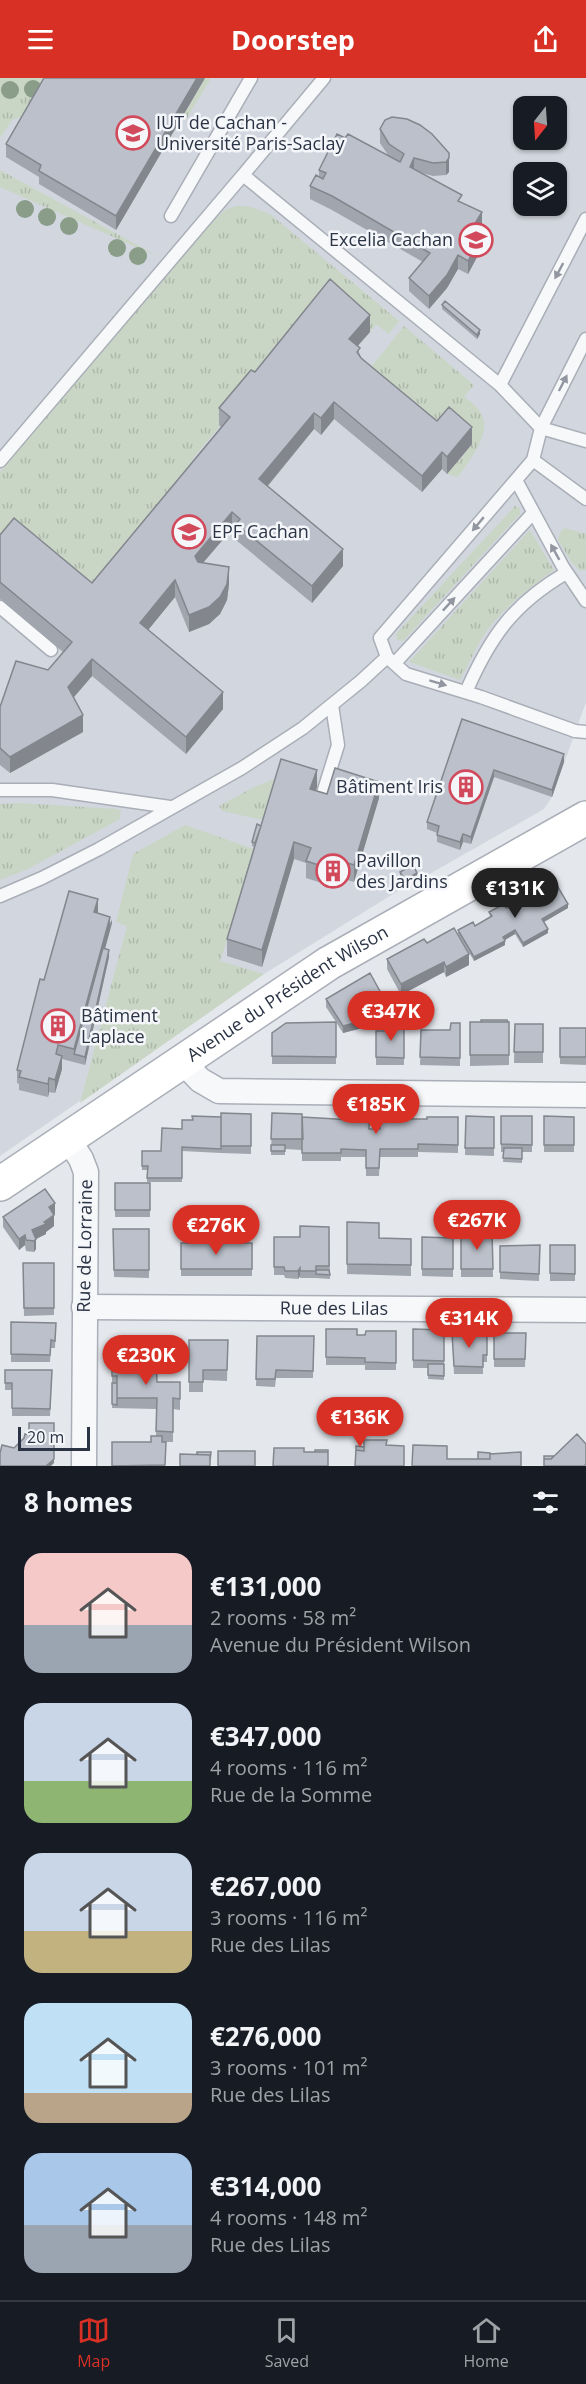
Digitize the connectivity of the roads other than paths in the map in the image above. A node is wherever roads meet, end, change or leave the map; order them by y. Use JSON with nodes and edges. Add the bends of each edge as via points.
{"nodes":[{"id":1,"x":251,"y":78,"type":"edge"},
{"id":2,"x":324,"y":78,"type":"edge"},
{"id":3,"x":243,"y":175,"type":"junction"},
{"id":4,"x":171,"y":216,"type":"dead end"},
{"id":5,"x":586,"y":219,"type":"edge"},
{"id":6,"x":586,"y":339,"type":"edge"},
{"id":7,"x":500,"y":385,"type":"junction"},
{"id":8,"x":541,"y":428,"type":"junction"},
{"id":9,"x":586,"y":441,"type":"edge"},
{"id":10,"x":533,"y":459,"type":"junction"},
{"id":11,"x":0,"y":462,"type":"edge"},
{"id":12,"x":516,"y":480,"type":"junction"},
{"id":13,"x":586,"y":499,"type":"edge"},
{"id":14,"x":533,"y":513,"type":"junction"},
{"id":15,"x":566,"y":573,"type":"junction"},
{"id":16,"x":586,"y":601,"type":"edge"},
{"id":17,"x":0,"y":607,"type":"edge"},
{"id":18,"x":51,"y":650,"type":"edge"},
{"id":19,"x":391,"y":660,"type":"junction"},
{"id":20,"x":466,"y":692,"type":"junction"},
{"id":21,"x":332,"y":705,"type":"junction"},
{"id":22,"x":586,"y":732,"type":"edge"},
{"id":23,"x":0,"y":790,"type":"edge"},
{"id":24,"x":319,"y":806,"type":"edge"},
{"id":25,"x":170,"y":807,"type":"junction"},
{"id":26,"x":586,"y":818,"type":"edge"},
{"id":27,"x":0,"y":896,"type":"edge"},
{"id":28,"x":183,"y":1062,"type":"junction"},
{"id":29,"x":586,"y":1095,"type":"edge"},
{"id":30,"x":68,"y":1138,"type":"junction"},
{"id":31,"x":0,"y":1184,"type":"edge"},
{"id":32,"x":84,"y":1306,"type":"junction"},
{"id":33,"x":586,"y":1310,"type":"edge"},
{"id":34,"x":84,"y":1466,"type":"edge"}],
"edges":[{"from":1,"to":4,"type":"lane"},
{"from":2,"to":3,"type":"lane"},
{"from":3,"to":7,"type":"lane"},
{"from":3,"to":11,"type":"lane"},
{"from":5,"to":7,"type":"lane","one_way":true},
{"from":8,"to":6,"type":"lane","one_way":true},
{"from":7,"to":8,"type":"lane"},
{"from":8,"to":9,"type":"lane"},
{"from":8,"to":10,"type":"lane"},
{"from":10,"to":12,"type":"lane"},
{"from":10,"to":13,"type":"lane"},
{"from":12,"to":14,"type":"lane"},
{"from":12,"to":19,"type":"lane","one_way":true,"via":[[380,638]]},
{"from":15,"to":14,"type":"lane","one_way":true},
{"from":19,"to":14,"type":"lane","one_way":true},
{"from":15,"to":16,"type":"lane"},
{"from":15,"to":20,"type":"lane","via":[[517,609],[495,635]]},
{"from":17,"to":18,"type":"lane"},
{"from":19,"to":20,"type":"lane","one_way":true,"via":[[406,674]]},
{"from":19,"to":21,"type":"lane"},
{"from":20,"to":22,"type":"lane"},
{"from":21,"to":24,"type":"lane","via":[[338,745]]},
{"from":21,"to":25,"type":"lane","via":[[242,768]]},
{"from":23,"to":25,"type":"lane","via":[[52,790]]},
{"from":25,"to":27,"type":"lane","via":[[99,849]]},
{"from":26,"to":28,"type":"street","name":"Avenue du Président Wilson","via":[[329,963]]},
{"from":28,"to":29,"type":"street","via":[[200,1080],[219,1091]]},
{"from":28,"to":30,"type":"street","name":"Avenue du Président Wilson"},
{"from":30,"to":31,"type":"street","name":"Avenue du Président Wilson"},
{"from":30,"to":32,"type":"street","name":"Rue de Lorraine","via":[[86,1172]]},
{"from":32,"to":33,"type":"street","name":"Rue des Lilas"},
{"from":32,"to":34,"type":"street","name":"Rue de Lorraine"}]}
